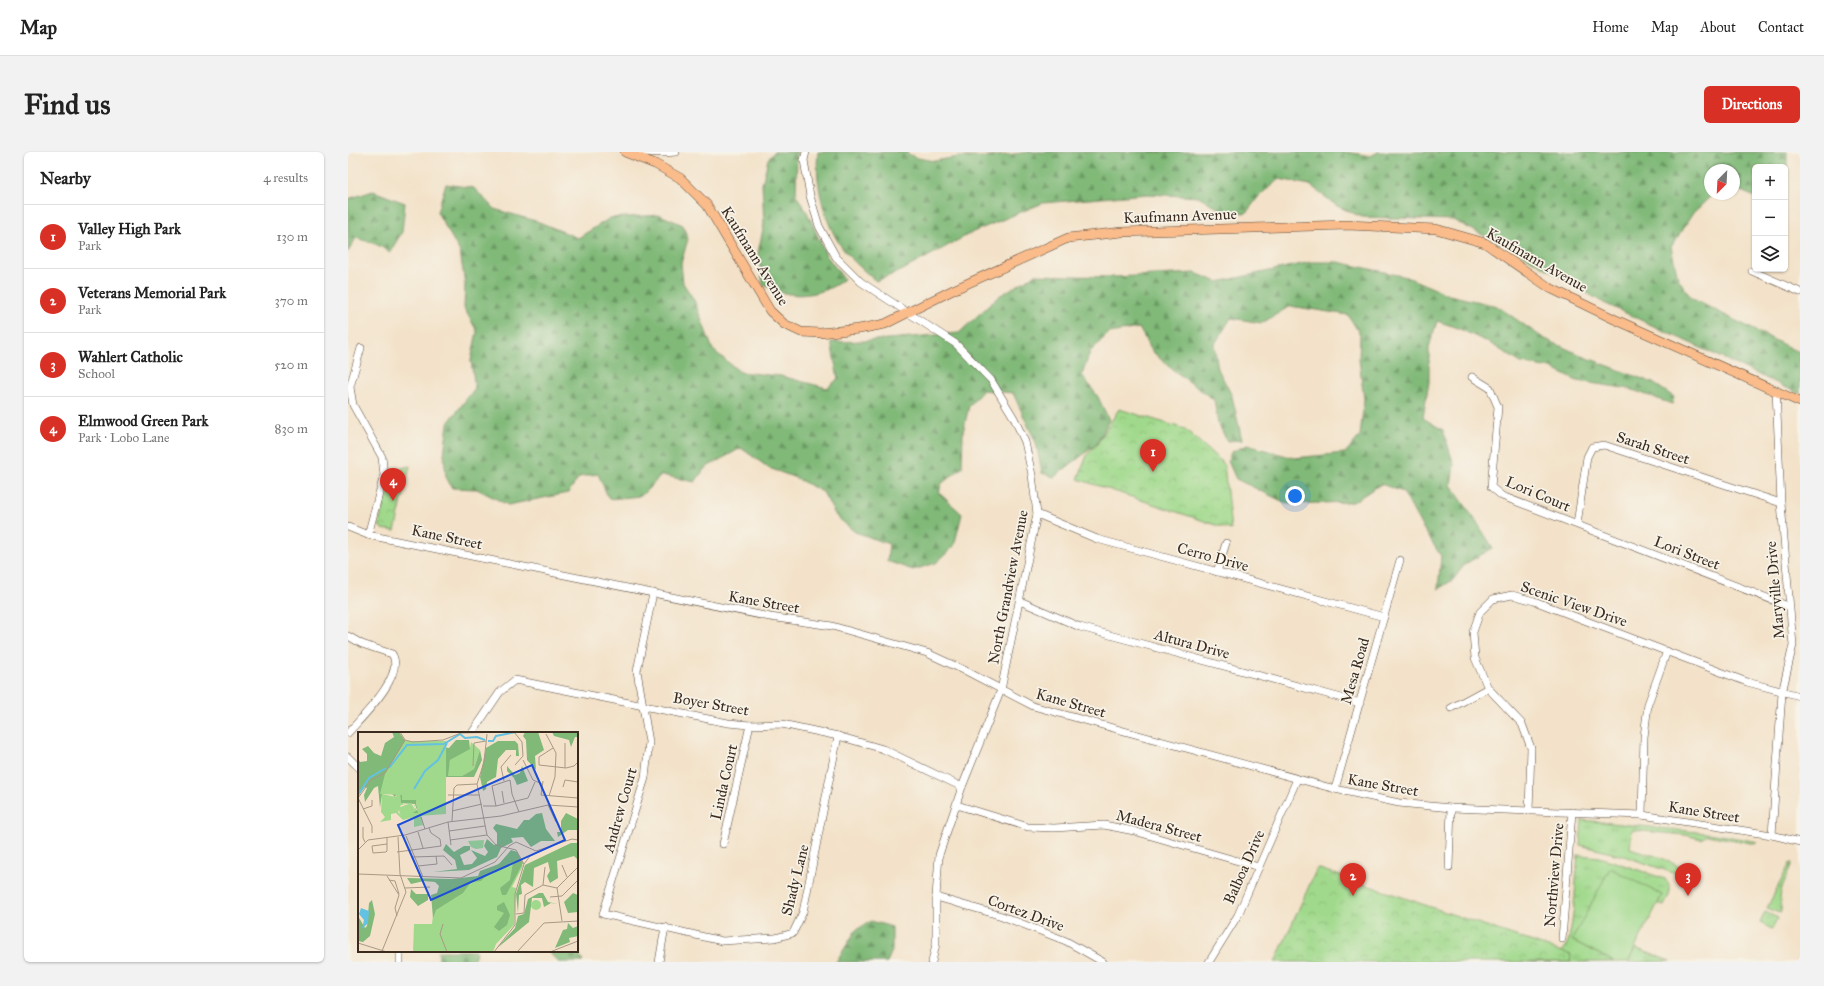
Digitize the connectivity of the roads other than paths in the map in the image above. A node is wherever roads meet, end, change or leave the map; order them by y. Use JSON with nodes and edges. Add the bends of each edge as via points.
{"nodes":[{"id":1,"x":625,"y":152,"type":"edge"},
{"id":2,"x":641,"y":152,"type":"edge"},
{"id":3,"x":676,"y":152,"type":"edge"},
{"id":4,"x":806,"y":152,"type":"edge"},
{"id":5,"x":1754,"y":272,"type":"edge"},
{"id":6,"x":1800,"y":292,"type":"edge"},
{"id":7,"x":906,"y":312,"type":"junction"},
{"id":8,"x":361,"y":348,"type":"dead end"},
{"id":9,"x":1472,"y":377,"type":"dead end"},
{"id":10,"x":1776,"y":390,"type":"junction"},
{"id":11,"x":1800,"y":402,"type":"edge"},
{"id":12,"x":1782,"y":503,"type":"junction"},
{"id":13,"x":1037,"y":514,"type":"junction"},
{"id":14,"x":1577,"y":524,"type":"junction"},
{"id":15,"x":348,"y":527,"type":"edge"},
{"id":16,"x":368,"y":535,"type":"junction"},
{"id":17,"x":1226,"y":542,"type":"dead end"},
{"id":18,"x":1400,"y":560,"type":"dead end"},
{"id":19,"x":1217,"y":572,"type":"junction"},
{"id":20,"x":653,"y":593,"type":"junction"},
{"id":21,"x":1020,"y":601,"type":"junction"},
{"id":22,"x":1788,"y":606,"type":"junction"},
{"id":23,"x":1384,"y":617,"type":"junction"},
{"id":24,"x":348,"y":636,"type":"edge"},
{"id":25,"x":1667,"y":651,"type":"junction"},
{"id":26,"x":1488,"y":688,"type":"junction"},
{"id":27,"x":1001,"y":690,"type":"junction"},
{"id":28,"x":1782,"y":693,"type":"junction"},
{"id":29,"x":1800,"y":696,"type":"edge"},
{"id":30,"x":1360,"y":703,"type":"junction"},
{"id":31,"x":642,"y":705,"type":"junction"},
{"id":32,"x":1451,"y":708,"type":"dead end"},
{"id":33,"x":750,"y":725,"type":"junction"},
{"id":34,"x":473,"y":732,"type":"edge"},
{"id":35,"x":348,"y":733,"type":"edge"},
{"id":36,"x":838,"y":736,"type":"junction"},
{"id":37,"x":348,"y":757,"type":"edge"},
{"id":38,"x":358,"y":767,"type":"edge"},
{"id":39,"x":1297,"y":779,"type":"junction"},
{"id":40,"x":962,"y":787,"type":"junction"},
{"id":41,"x":1335,"y":789,"type":"junction"},
{"id":42,"x":957,"y":806,"type":"junction"},
{"id":43,"x":1451,"y":808,"type":"junction"},
{"id":44,"x":1529,"y":810,"type":"junction"},
{"id":45,"x":1572,"y":812,"type":"junction"},
{"id":46,"x":1642,"y":815,"type":"junction"},
{"id":47,"x":1772,"y":835,"type":"junction"},
{"id":48,"x":1800,"y":842,"type":"edge"},
{"id":49,"x":723,"y":844,"type":"dead end"},
{"id":50,"x":1259,"y":867,"type":"junction"},
{"id":51,"x":1450,"y":867,"type":"dead end"},
{"id":52,"x":936,"y":898,"type":"junction"},
{"id":53,"x":603,"y":914,"type":"joint"},
{"id":54,"x":665,"y":927,"type":"junction"},
{"id":55,"x":1562,"y":939,"type":"dead end"},
{"id":56,"x":659,"y":962,"type":"edge"},
{"id":57,"x":932,"y":962,"type":"edge"},
{"id":58,"x":1103,"y":962,"type":"edge"},
{"id":59,"x":1209,"y":962,"type":"edge"}],
"edges":[{"from":1,"to":7,"type":"main road","name":"Kaufmann Avenue","via":[[680,178],[707,205],[770,311],[784,324],[801,332],[859,329],[885,324]]},
{"from":2,"to":3,"type":"street"},
{"from":4,"to":7,"type":"street","name":"North Grandview Avenue","via":[[804,160],[810,196],[819,226],[836,257],[861,282]]},
{"from":5,"to":6,"type":"street"},
{"from":7,"to":10,"type":"main road","name":"Kaufmann Avenue","via":[[1068,238],[1122,232],[1347,225],[1436,229],[1485,243],[1550,288]]},
{"from":7,"to":13,"type":"street","name":"North Grandview Avenue","via":[[956,344],[991,380],[1025,442]]},
{"from":8,"to":16,"type":"street","via":[[350,387],[353,405],[382,457],[384,475]]},
{"from":9,"to":14,"type":"street","name":"Lori Court","via":[[1490,388],[1498,408],[1491,487],[1502,496]]},
{"from":10,"to":11,"type":"main road","name":"Kaufmann Avenue"},
{"from":10,"to":12,"type":"street","name":"Maryville Drive"},
{"from":12,"to":14,"type":"street","name":"Sarah Street","via":[[1604,445],[1592,447],[1587,457]]},
{"from":12,"to":22,"type":"street","name":"Maryville Drive"},
{"from":13,"to":19,"type":"street","name":"Cerro Drive","via":[[1097,539]]},
{"from":13,"to":21,"type":"street","name":"North Grandview Avenue"},
{"from":14,"to":22,"type":"street","name":"Lori Street"},
{"from":15,"to":16,"type":"street","name":"Kane Street"},
{"from":16,"to":20,"type":"street","name":"Kane Street"},
{"from":17,"to":19,"type":"street"},
{"from":18,"to":23,"type":"street","name":"Mesa Road"},
{"from":19,"to":23,"type":"street","name":"Cerro Drive"},
{"from":20,"to":27,"type":"street","name":"Kane Street","via":[[838,628],[927,653]]},
{"from":20,"to":31,"type":"street","name":"Andrew Court","via":[[637,671]]},
{"from":21,"to":27,"type":"street","name":"North Grandview Avenue"},
{"from":21,"to":30,"type":"street","name":"Altura Drive","via":[[1080,627]]},
{"from":22,"to":28,"type":"street","name":"Maryville Drive","via":[[1793,645]]},
{"from":23,"to":30,"type":"street","name":"Mesa Road"},
{"from":24,"to":35,"type":"street","via":[[362,644],[392,654],[395,663],[384,692]]},
{"from":25,"to":26,"type":"street","name":"Scenic View Drive","via":[[1512,595],[1493,599],[1480,612],[1473,632],[1475,658]]},
{"from":25,"to":28,"type":"street","name":"Scenic View Drive"},
{"from":25,"to":46,"type":"street","via":[[1648,704],[1644,737]]},
{"from":26,"to":32,"type":"street"},
{"from":26,"to":44,"type":"street","name":"Scenic View Drive","via":[[1522,724],[1531,748]]},
{"from":27,"to":39,"type":"street","name":"Kane Street","via":[[1033,706]]},
{"from":27,"to":40,"type":"street","name":"North Grandview Avenue"},
{"from":28,"to":29,"type":"street","name":"Scenic View Drive"},
{"from":28,"to":47,"type":"street","name":"Maryville Drive"},
{"from":30,"to":41,"type":"street","name":"Mesa Road"},
{"from":31,"to":33,"type":"street","name":"Boyer Street","via":[[728,723]]},
{"from":31,"to":34,"type":"street","name":"Boyer Street","via":[[515,680],[500,692]]},
{"from":31,"to":53,"type":"street","name":"Andrew Court","via":[[649,742],[645,778]]},
{"from":33,"to":36,"type":"street","name":"Boyer Street","via":[[782,724]]},
{"from":33,"to":49,"type":"street","name":"Linda Court"},
{"from":36,"to":40,"type":"street","name":"Boyer Street","via":[[883,749]]},
{"from":36,"to":54,"type":"street","name":"Shady Lane","via":[[803,912],[794,933],[775,938],[722,941]]},
{"from":37,"to":38,"type":"street"},
{"from":39,"to":41,"type":"street","name":"Kane Street"},
{"from":39,"to":50,"type":"street","name":"Balboa Drive"},
{"from":40,"to":42,"type":"street","name":"North Grandview Avenue"},
{"from":41,"to":43,"type":"street","name":"Kane Street","via":[[1400,803]]},
{"from":42,"to":50,"type":"street","name":"Madera Street","via":[[1028,827],[1104,825],[1126,829]]},
{"from":42,"to":52,"type":"street","name":"North Grandview Avenue","via":[[939,855]]},
{"from":43,"to":44,"type":"street","name":"Kane Street"},
{"from":43,"to":51,"type":"street"},
{"from":44,"to":45,"type":"street","name":"Kane Street"},
{"from":45,"to":46,"type":"street","name":"Kane Street"},
{"from":45,"to":55,"type":"street","name":"Northview Drive"},
{"from":46,"to":47,"type":"street","name":"Kane Street"},
{"from":47,"to":48,"type":"street","name":"Kane Street"},
{"from":50,"to":59,"type":"street","name":"Balboa Drive","via":[[1238,915]]},
{"from":52,"to":57,"type":"street","name":"North Grandview Avenue","via":[[936,944]]},
{"from":52,"to":58,"type":"street","name":"Cortez Drive","via":[[1002,916],[1066,941]]},
{"from":53,"to":54,"type":"street","name":"Shady Lane"},
{"from":54,"to":56,"type":"street"}]}
